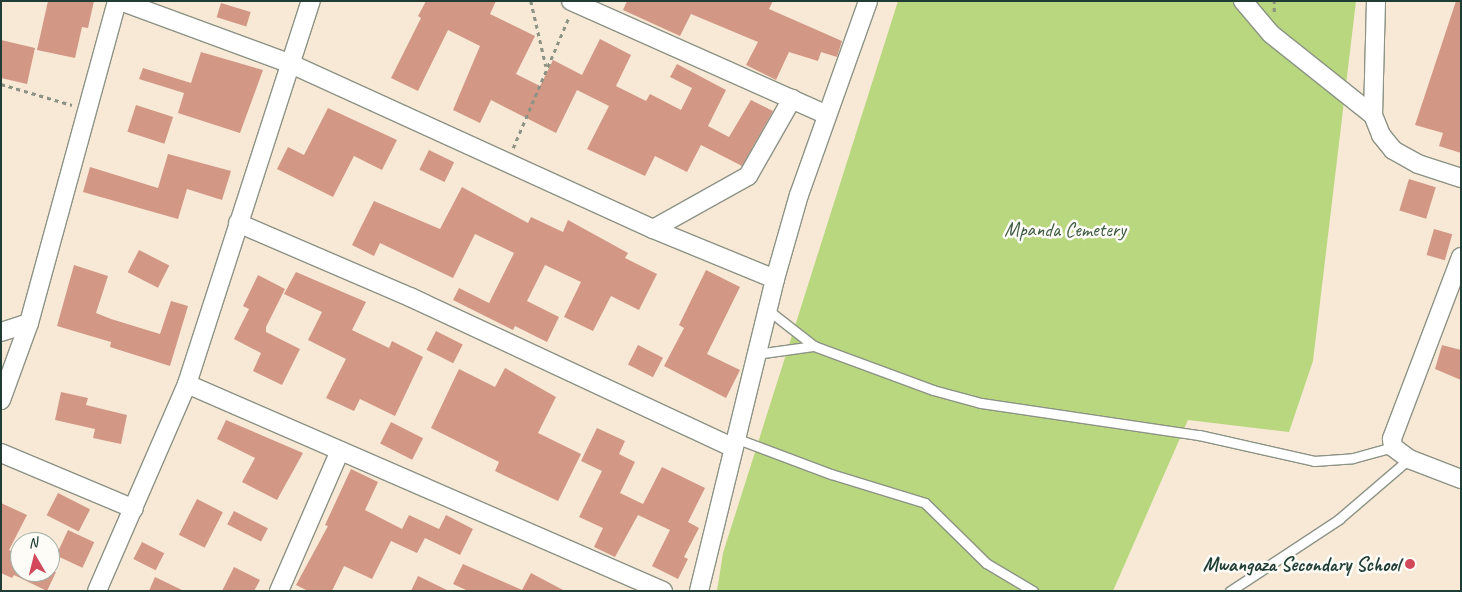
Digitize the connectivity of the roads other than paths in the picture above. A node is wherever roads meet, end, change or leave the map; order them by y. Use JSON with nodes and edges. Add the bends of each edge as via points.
{"nodes":[{"id":1,"x":117,"y":1,"type":"edge"},
{"id":2,"x":120,"y":1,"type":"edge"},
{"id":3,"x":311,"y":1,"type":"edge"},
{"id":4,"x":1243,"y":1,"type":"edge"},
{"id":5,"x":1376,"y":1,"type":"edge"},
{"id":6,"x":573,"y":2,"type":"edge"},
{"id":7,"x":870,"y":4,"type":"edge"},
{"id":8,"x":291,"y":64,"type":"junction"},
{"id":9,"x":792,"y":100,"type":"junction"},
{"id":10,"x":827,"y":115,"type":"junction"},
{"id":11,"x":1372,"y":115,"type":"junction"},
{"id":12,"x":1461,"y":178,"type":"edge"},
{"id":13,"x":238,"y":223,"type":"junction"},
{"id":14,"x":654,"y":229,"type":"junction"},
{"id":15,"x":1461,"y":256,"type":"edge"},
{"id":16,"x":775,"y":279,"type":"junction"},
{"id":17,"x":768,"y":310,"type":"junction"},
{"id":18,"x":29,"y":323,"type":"junction"},
{"id":19,"x":1,"y":332,"type":"edge"},
{"id":20,"x":1,"y":341,"type":"edge"},
{"id":21,"x":814,"y":346,"type":"junction"},
{"id":22,"x":756,"y":354,"type":"junction"},
{"id":23,"x":17,"y":357,"type":"junction"},
{"id":24,"x":187,"y":384,"type":"junction"},
{"id":25,"x":1,"y":400,"type":"edge"},
{"id":26,"x":733,"y":442,"type":"junction"},
{"id":27,"x":1393,"y":447,"type":"junction"},
{"id":28,"x":340,"y":451,"type":"junction"},
{"id":29,"x":1,"y":453,"type":"edge"},
{"id":30,"x":1409,"y":459,"type":"junction"},
{"id":31,"x":1461,"y":479,"type":"edge"},
{"id":32,"x":134,"y":509,"type":"junction"},
{"id":33,"x":97,"y":591,"type":"edge"},
{"id":34,"x":279,"y":591,"type":"edge"},
{"id":35,"x":663,"y":591,"type":"edge"},
{"id":36,"x":699,"y":591,"type":"edge"},
{"id":37,"x":1033,"y":591,"type":"edge"},
{"id":38,"x":1230,"y":591,"type":"edge"}],
"edges":[{"from":1,"to":18,"type":"street"},
{"from":2,"to":8,"type":"street"},
{"from":3,"to":8,"type":"street"},
{"from":4,"to":11,"type":"street","via":[[1271,34]]},
{"from":5,"to":11,"type":"street"},
{"from":6,"to":9,"type":"street"},
{"from":7,"to":10,"type":"street"},
{"from":8,"to":13,"type":"street"},
{"from":8,"to":14,"type":"street"},
{"from":9,"to":10,"type":"street"},
{"from":9,"to":14,"type":"street","via":[[748,176]]},
{"from":10,"to":16,"type":"street"},
{"from":11,"to":12,"type":"street","via":[[1393,150],[1418,164]]},
{"from":13,"to":24,"type":"street"},
{"from":13,"to":26,"type":"street"},
{"from":14,"to":16,"type":"street"},
{"from":15,"to":27,"type":"street","via":[[1393,432]]},
{"from":16,"to":17,"type":"street"},
{"from":17,"to":21,"type":"lane"},
{"from":17,"to":22,"type":"street"},
{"from":18,"to":19,"type":"street"},
{"from":18,"to":23,"type":"street"},
{"from":20,"to":23,"type":"street"},
{"from":21,"to":22,"type":"lane"},
{"from":21,"to":27,"type":"lane","via":[[933,390],[981,403],[1242,443],[1296,459],[1330,461]]},
{"from":22,"to":26,"type":"street"},
{"from":23,"to":25,"type":"street"},
{"from":24,"to":28,"type":"street"},
{"from":24,"to":32,"type":"street"},
{"from":26,"to":36,"type":"street"},
{"from":26,"to":37,"type":"lane","via":[[925,504],[986,563]]},
{"from":27,"to":30,"type":"street"},
{"from":28,"to":34,"type":"street"},
{"from":28,"to":35,"type":"street"},
{"from":29,"to":32,"type":"street"},
{"from":30,"to":31,"type":"street"},
{"from":30,"to":38,"type":"lane","via":[[1339,519]]},
{"from":32,"to":33,"type":"street"}]}
